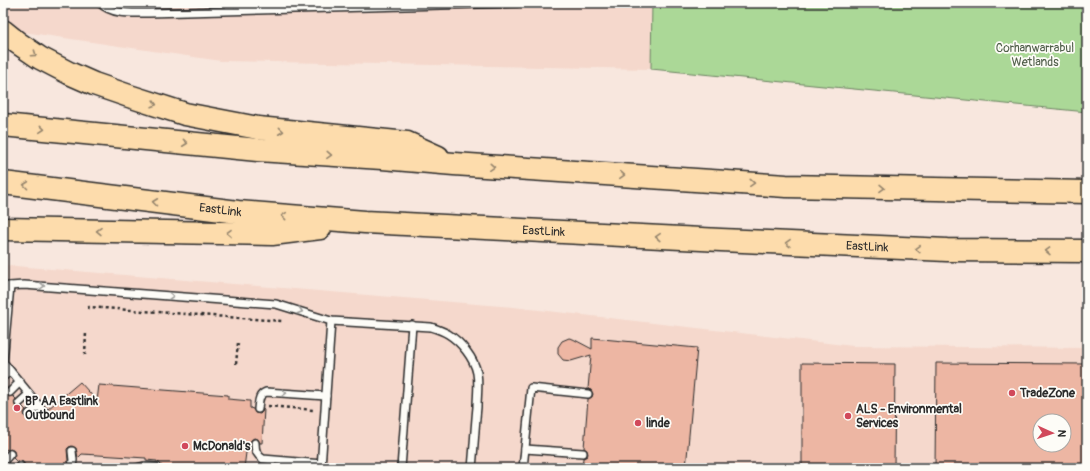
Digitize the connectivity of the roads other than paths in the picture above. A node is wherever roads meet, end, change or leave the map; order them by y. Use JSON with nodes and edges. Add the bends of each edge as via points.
{"nodes":[{"id":1,"x":100,"y":3,"type":"edge"},
{"id":2,"x":516,"y":3,"type":"edge"},
{"id":3,"x":3,"y":31,"type":"edge"},
{"id":4,"x":3,"y":125,"type":"edge"},
{"id":5,"x":454,"y":164,"type":"junction"},
{"id":6,"x":3,"y":183,"type":"edge"},
{"id":7,"x":1087,"y":192,"type":"edge"},
{"id":8,"x":365,"y":222,"type":"junction"},
{"id":9,"x":3,"y":229,"type":"edge"},
{"id":10,"x":1087,"y":251,"type":"edge"},
{"id":11,"x":6,"y":287,"type":"edge"},
{"id":12,"x":5,"y":318,"type":"edge"},
{"id":13,"x":331,"y":321,"type":"junction"},
{"id":14,"x":412,"y":326,"type":"junction"},
{"id":15,"x":4,"y":333,"type":"edge"},
{"id":16,"x":3,"y":358,"type":"edge"},
{"id":17,"x":10,"y":371,"type":"junction"},
{"id":18,"x":3,"y":378,"type":"edge"},
{"id":19,"x":20,"y":382,"type":"junction"},
{"id":20,"x":10,"y":392,"type":"dead end"},
{"id":21,"x":29,"y":394,"type":"junction"},
{"id":22,"x":588,"y":394,"type":"dead end"},
{"id":23,"x":326,"y":396,"type":"junction"},
{"id":24,"x":19,"y":403,"type":"dead end"},
{"id":25,"x":38,"y":406,"type":"junction"},
{"id":26,"x":260,"y":407,"type":"road end"},
{"id":27,"x":44,"y":412,"type":"dead end"},
{"id":28,"x":29,"y":414,"type":"dead end"},
{"id":29,"x":255,"y":443,"type":"dead end"},
{"id":30,"x":525,"y":449,"type":"junction"},
{"id":31,"x":72,"y":451,"type":"dead end"},
{"id":32,"x":584,"y":453,"type":"dead end"},
{"id":33,"x":10,"y":454,"type":"dead end"},
{"id":34,"x":3,"y":462,"type":"edge"},
{"id":35,"x":322,"y":466,"type":"edge"},
{"id":36,"x":157,"y":467,"type":"dead end"},
{"id":37,"x":72,"y":468,"type":"edge"},
{"id":38,"x":137,"y":468,"type":"edge"},
{"id":39,"x":401,"y":468,"type":"edge"},
{"id":40,"x":472,"y":468,"type":"edge"},
{"id":41,"x":523,"y":468,"type":"edge"}],
"edges":[{"from":1,"to":2,"type":"lane","via":[[114,12],[149,13]]},
{"from":3,"to":5,"type":"highway","one_way":true,"via":[[40,58],[94,84],[185,114],[258,128],[407,143]]},
{"from":4,"to":5,"type":"highway","one_way":true,"via":[[258,150]]},
{"from":5,"to":7,"type":"highway","one_way":true,"via":[[786,186]]},
{"from":8,"to":6,"type":"highway","name":"EastLink","one_way":true,"via":[[238,212]]},
{"from":8,"to":9,"type":"highway","one_way":true,"via":[[272,234]]},
{"from":10,"to":8,"type":"highway","name":"EastLink","one_way":true,"via":[[946,250]]},
{"from":11,"to":12,"type":"lane"},
{"from":11,"to":13,"type":"lane","one_way":true,"via":[[24,285],[276,304]]},
{"from":12,"to":15,"type":"lane"},
{"from":13,"to":14,"type":"lane"},
{"from":13,"to":23,"type":"lane"},
{"from":14,"to":39,"type":"lane"},
{"from":14,"to":40,"type":"lane","via":[[431,327],[449,334],[472,360],[477,372],[478,386]]},
{"from":15,"to":16,"type":"lane"},
{"from":16,"to":17,"type":"lane"},
{"from":17,"to":18,"type":"lane"},
{"from":17,"to":19,"type":"lane"},
{"from":19,"to":20,"type":"lane"},
{"from":19,"to":21,"type":"lane"},
{"from":21,"to":24,"type":"lane"},
{"from":21,"to":25,"type":"lane"},
{"from":22,"to":30,"type":"lane","via":[[531,388]]},
{"from":26,"to":23,"type":"lane","one_way":true,"via":[[258,400],[266,392]]},
{"from":23,"to":35,"type":"lane"},
{"from":25,"to":27,"type":"lane"},
{"from":25,"to":28,"type":"lane"},
{"from":29,"to":35,"type":"lane","via":[[255,451],[263,459]]},
{"from":30,"to":32,"type":"lane"},
{"from":30,"to":41,"type":"lane"},
{"from":31,"to":37,"type":"lane"},
{"from":33,"to":34,"type":"lane"},
{"from":36,"to":38,"type":"lane"}]}
